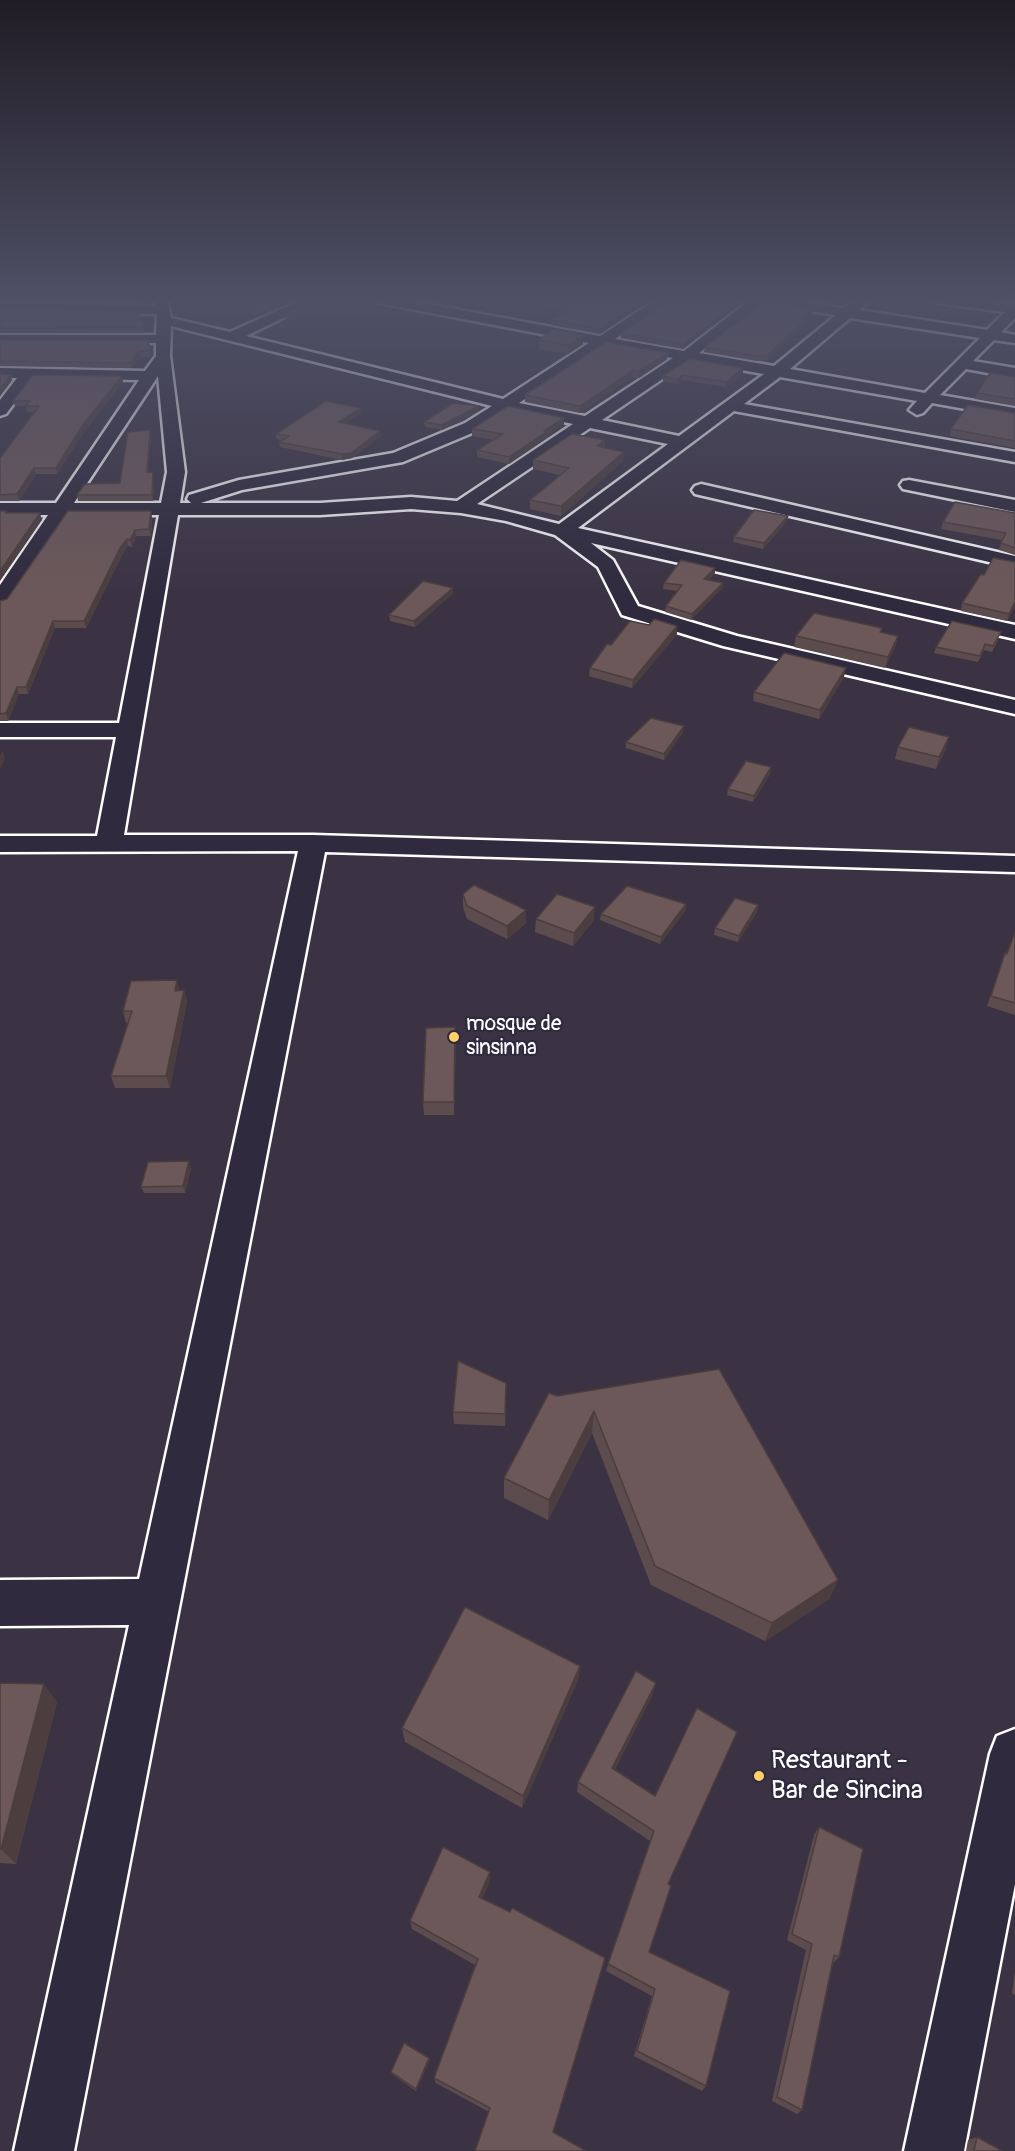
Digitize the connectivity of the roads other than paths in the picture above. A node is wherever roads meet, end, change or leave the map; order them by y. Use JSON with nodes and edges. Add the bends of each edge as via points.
{"nodes":[{"id":1,"x":135,"y":399,"type":"edge"},
{"id":2,"x":168,"y":399,"type":"edge"},
{"id":3,"x":484,"y":399,"type":"edge"},
{"id":4,"x":515,"y":399,"type":"edge"},
{"id":5,"x":621,"y":399,"type":"edge"},
{"id":6,"x":739,"y":399,"type":"edge"},
{"id":7,"x":928,"y":399,"type":"edge"},
{"id":8,"x":937,"y":399,"type":"edge"},
{"id":9,"x":507,"y":405,"type":"junction"},
{"id":10,"x":730,"y":406,"type":"junction"},
{"id":11,"x":1015,"y":412,"type":"edge"},
{"id":12,"x":587,"y":422,"type":"junction"},
{"id":13,"x":892,"y":435,"type":"junction"},
{"id":14,"x":682,"y":442,"type":"junction"},
{"id":15,"x":1015,"y":457,"type":"edge"},
{"id":16,"x":909,"y":484,"type":"dead end"},
{"id":17,"x":701,"y":490,"type":"dead end"},
{"id":18,"x":1015,"y":506,"type":"edge"},
{"id":19,"x":461,"y":507,"type":"junction"},
{"id":20,"x":168,"y":508,"type":"junction"},
{"id":21,"x":0,"y":509,"type":"edge"},
{"id":22,"x":62,"y":509,"type":"junction"},
{"id":23,"x":562,"y":531,"type":"junction"},
{"id":24,"x":1015,"y":562,"type":"edge"},
{"id":25,"x":0,"y":601,"type":"edge"},
{"id":26,"x":1015,"y":632,"type":"edge"},
{"id":27,"x":1015,"y":706,"type":"edge"},
{"id":28,"x":0,"y":730,"type":"edge"},
{"id":29,"x":129,"y":730,"type":"junction"},
{"id":30,"x":313,"y":843,"type":"junction"},
{"id":31,"x":0,"y":844,"type":"edge"},
{"id":32,"x":109,"y":844,"type":"junction"},
{"id":33,"x":1015,"y":864,"type":"edge"},
{"id":34,"x":157,"y":1602,"type":"junction"},
{"id":35,"x":0,"y":1603,"type":"edge"},
{"id":36,"x":1012,"y":1787,"type":"edge"},
{"id":37,"x":44,"y":2151,"type":"edge"},
{"id":38,"x":934,"y":2151,"type":"edge"}],
"edges":[{"from":1,"to":22,"type":"street"},
{"from":2,"to":20,"type":"street","via":[[176,472]]},
{"from":3,"to":9,"type":"street"},
{"from":4,"to":9,"type":"street"},
{"from":5,"to":12,"type":"street"},
{"from":6,"to":10,"type":"street"},
{"from":7,"to":13,"type":"street"},
{"from":8,"to":11,"type":"street"},
{"from":9,"to":12,"type":"street"},
{"from":9,"to":20,"type":"street","via":[[471,428],[398,458],[239,485]]},
{"from":10,"to":13,"type":"street"},
{"from":10,"to":14,"type":"street"},
{"from":12,"to":14,"type":"street"},
{"from":12,"to":19,"type":"street"},
{"from":13,"to":15,"type":"street"},
{"from":14,"to":23,"type":"street"},
{"from":16,"to":18,"type":"street"},
{"from":17,"to":24,"type":"street"},
{"from":19,"to":20,"type":"street","via":[[411,503],[320,509]]},
{"from":19,"to":23,"type":"street"},
{"from":20,"to":22,"type":"street"},
{"from":20,"to":29,"type":"street"},
{"from":21,"to":22,"type":"street"},
{"from":22,"to":25,"type":"street"},
{"from":23,"to":26,"type":"street"},
{"from":23,"to":27,"type":"street","via":[[606,564],[630,610],[731,641]]},
{"from":28,"to":29,"type":"street"},
{"from":29,"to":32,"type":"street"},
{"from":30,"to":32,"type":"street"},
{"from":30,"to":33,"type":"street"},
{"from":30,"to":34,"type":"street"},
{"from":31,"to":32,"type":"street"},
{"from":34,"to":35,"type":"street"},
{"from":34,"to":37,"type":"street"},
{"from":36,"to":38,"type":"street"}]}
